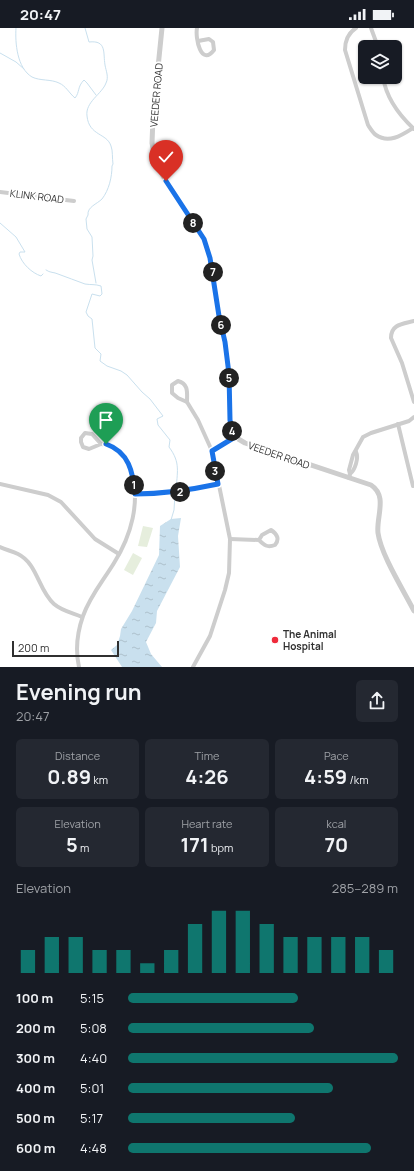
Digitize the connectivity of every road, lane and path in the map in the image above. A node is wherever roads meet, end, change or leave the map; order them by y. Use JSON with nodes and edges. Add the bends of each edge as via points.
{"nodes":[{"id":1,"x":162,"y":28,"type":"edge"},
{"id":2,"x":197,"y":28,"type":"edge"},
{"id":3,"x":356,"y":28,"type":"edge"},
{"id":4,"x":371,"y":28,"type":"edge"},
{"id":5,"x":198,"y":40,"type":"junction"},
{"id":6,"x":375,"y":40,"type":"edge"},
{"id":7,"x":385,"y":84,"type":"edge"},
{"id":8,"x":413,"y":129,"type":"edge"},
{"id":9,"x":0,"y":192,"type":"edge"},
{"id":10,"x":74,"y":201,"type":"dead end"},
{"id":11,"x":414,"y":321,"type":"edge"},
{"id":12,"x":187,"y":402,"type":"junction"},
{"id":13,"x":414,"y":402,"type":"edge"},
{"id":14,"x":414,"y":417,"type":"edge"},
{"id":15,"x":398,"y":424,"type":"junction"},
{"id":16,"x":235,"y":437,"type":"junction"},
{"id":17,"x":101,"y":444,"type":"junction"},
{"id":18,"x":212,"y":451,"type":"junction"},
{"id":19,"x":349,"y":476,"type":"junction"},
{"id":20,"x":0,"y":484,"type":"edge"},
{"id":21,"x":218,"y":484,"type":"junction"},
{"id":22,"x":413,"y":486,"type":"edge"},
{"id":23,"x":135,"y":494,"type":"junction"},
{"id":24,"x":230,"y":539,"type":"junction"},
{"id":25,"x":259,"y":540,"type":"junction"},
{"id":26,"x":0,"y":548,"type":"edge"},
{"id":27,"x":119,"y":554,"type":"junction"},
{"id":28,"x":414,"y":611,"type":"edge"},
{"id":29,"x":82,"y":617,"type":"junction"},
{"id":30,"x":79,"y":667,"type":"edge"},
{"id":31,"x":193,"y":667,"type":"edge"}],
"edges":[{"from":1,"to":16,"type":"street","name":"VEEDER ROAD","via":[[152,143],[157,165],[208,247],[225,342],[230,420]]},
{"from":2,"to":5,"type":"street"},
{"from":3,"to":8,"type":"street","via":[[347,38],[345,50],[368,124],[376,135],[388,139]]},
{"from":4,"to":6,"type":"street"},
{"from":5,"to":5,"type":"street","via":[[199,50],[203,54],[212,53],[213,42],[209,39]]},
{"from":7,"to":8,"type":"street","via":[[389,98]]},
{"from":9,"to":10,"type":"street","name":"KLINK ROAD"},
{"from":11,"to":13,"type":"street","via":[[393,328],[391,338]]},
{"from":12,"to":12,"type":"street","via":[[172,393],[171,387],[174,384],[180,381],[185,384]]},
{"from":12,"to":18,"type":"street"},
{"from":14,"to":15,"type":"street"},
{"from":15,"to":19,"type":"street","via":[[363,437],[353,455],[348,470]]},
{"from":15,"to":22,"type":"street"},
{"from":16,"to":18,"type":"street"},
{"from":16,"to":19,"type":"street","name":"VEEDER ROAD","via":[[244,443]]},
{"from":17,"to":17,"type":"street","via":[[86,448],[81,444],[81,438],[85,434],[92,434]]},
{"from":17,"to":23,"type":"street","via":[[111,446],[126,458],[133,475]]},
{"from":18,"to":21,"type":"street"},
{"from":19,"to":28,"type":"street","name":"VEEDER ROAD","via":[[376,488],[379,494],[381,501],[377,525],[380,541]]},
{"from":20,"to":27,"type":"street","via":[[48,494],[66,506],[94,538]]},
{"from":21,"to":23,"type":"street","via":[[179,492]]},
{"from":21,"to":24,"type":"street"},
{"from":23,"to":27,"type":"street","via":[[132,522]]},
{"from":24,"to":25,"type":"street"},
{"from":24,"to":31,"type":"street","via":[[229,573],[223,597],[210,636]]},
{"from":25,"to":25,"type":"street","via":[[270,547],[278,540],[271,530],[262,534]]},
{"from":26,"to":29,"type":"street","via":[[19,554],[30,564],[42,588],[54,604]]},
{"from":27,"to":29,"type":"street","via":[[91,597]]},
{"from":29,"to":30,"type":"street","via":[[76,648]]}]}
